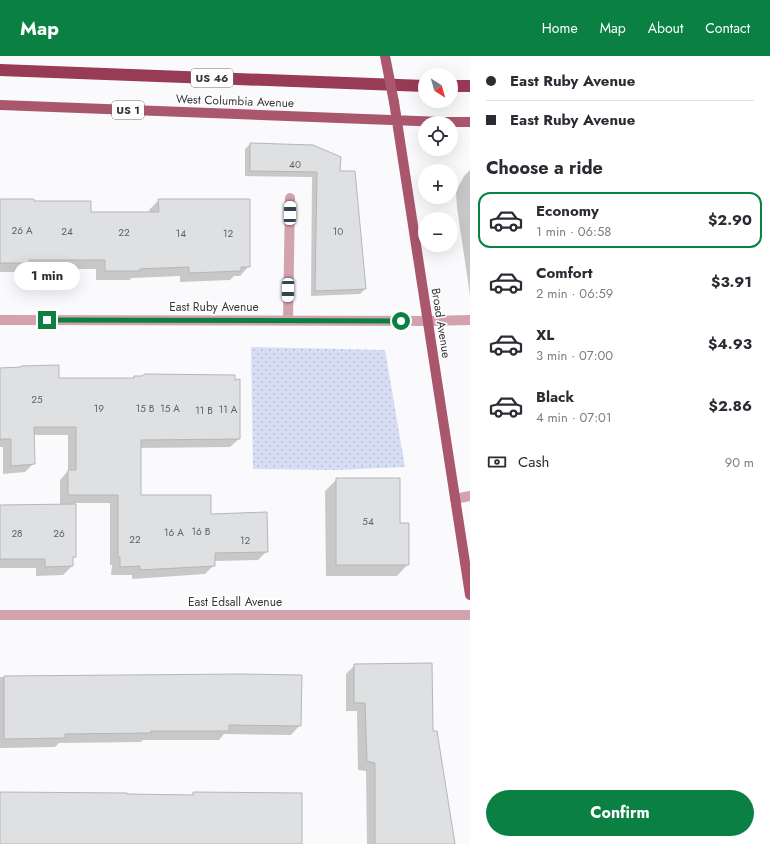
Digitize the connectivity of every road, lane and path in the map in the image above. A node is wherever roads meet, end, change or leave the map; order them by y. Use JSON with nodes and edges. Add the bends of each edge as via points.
{"nodes":[{"id":1,"x":385,"y":56,"type":"edge"},
{"id":2,"x":0,"y":70,"type":"edge"},
{"id":3,"x":418,"y":86,"type":"edge"},
{"id":4,"x":458,"y":86,"type":"edge"},
{"id":5,"x":470,"y":86,"type":"edge"},
{"id":6,"x":0,"y":105,"type":"edge"},
{"id":7,"x":397,"y":120,"type":"junction"},
{"id":8,"x":470,"y":122,"type":"edge"},
{"id":9,"x":290,"y":198,"type":"dead end"},
{"id":10,"x":0,"y":320,"type":"edge"},
{"id":11,"x":470,"y":320,"type":"edge"},
{"id":12,"x":288,"y":321,"type":"junction"},
{"id":13,"x":427,"y":321,"type":"junction"},
{"id":14,"x":470,"y":496,"type":"edge"},
{"id":15,"x":455,"y":499,"type":"junction"},
{"id":16,"x":470,"y":595,"type":"edge"},
{"id":17,"x":0,"y":615,"type":"edge"},
{"id":18,"x":470,"y":615,"type":"edge"}],
"edges":[{"from":1,"to":7,"type":"main road","name":"Broad Avenue","bridge":true},
{"from":2,"to":3,"type":"highway","number":"US 46"},
{"from":4,"to":5,"type":"highway"},
{"from":6,"to":7,"type":"main road","name":"West Columbia Avenue","number":"US 1"},
{"from":7,"to":8,"type":"main road","name":"West Columbia Avenue"},
{"from":7,"to":13,"type":"main road","name":"Broad Avenue"},
{"from":9,"to":12,"type":"street"},
{"from":10,"to":12,"type":"street","name":"East Ruby Avenue"},
{"from":11,"to":13,"type":"street","name":"East Ruby Avenue"},
{"from":12,"to":13,"type":"street","name":"East Ruby Avenue"},
{"from":13,"to":15,"type":"main road","name":"Broad Avenue"},
{"from":14,"to":15,"type":"street"},
{"from":15,"to":16,"type":"main road","name":"Broad Avenue"},
{"from":17,"to":18,"type":"street","name":"East Edsall Avenue"}]}
